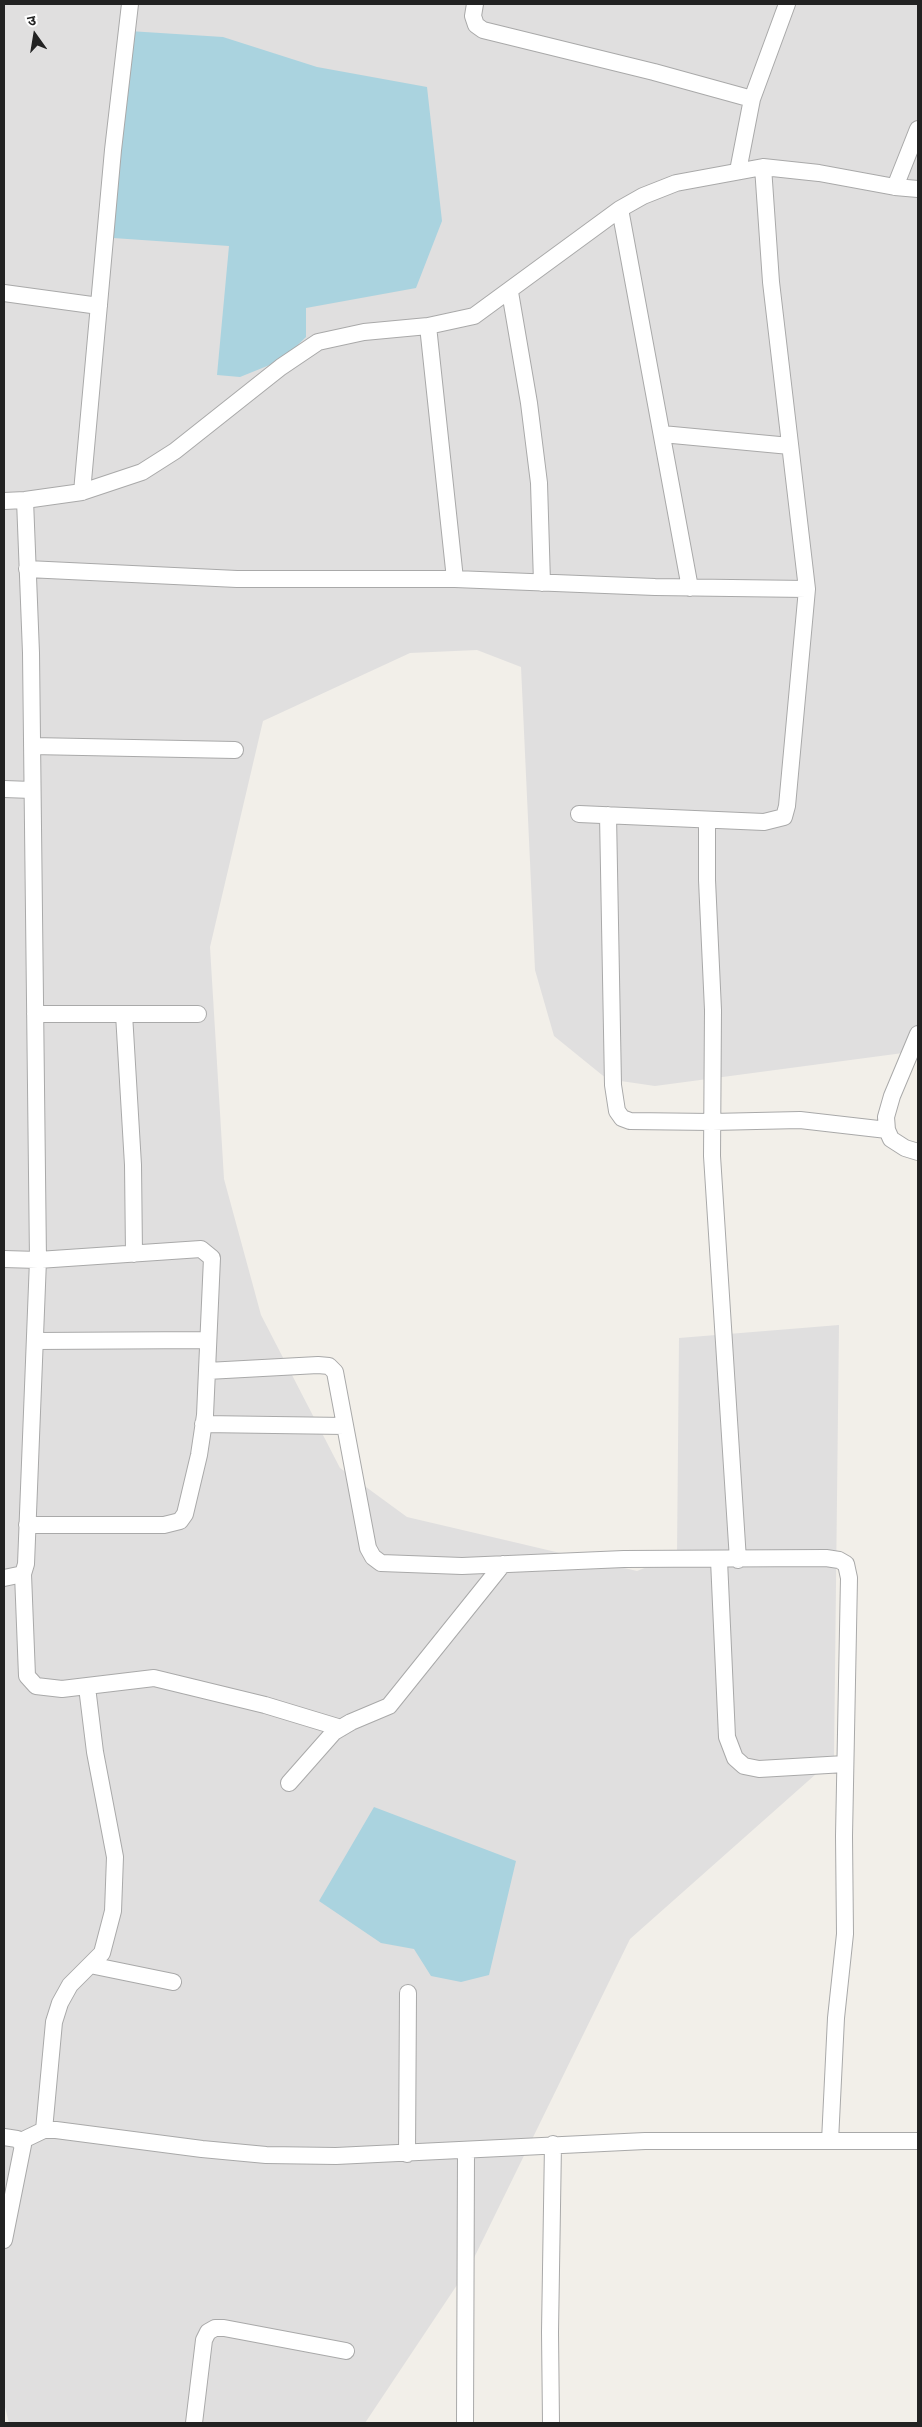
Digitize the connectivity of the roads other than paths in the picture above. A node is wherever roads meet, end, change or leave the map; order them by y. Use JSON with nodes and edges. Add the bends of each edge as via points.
{"nodes":[{"id":1,"x":130,"y":4,"type":"edge"},
{"id":2,"x":475,"y":4,"type":"edge"},
{"id":3,"x":787,"y":4,"type":"edge"},
{"id":4,"x":752,"y":99,"type":"junction"},
{"id":5,"x":918,"y":129,"type":"edge"},
{"id":6,"x":763,"y":167,"type":"junction"},
{"id":7,"x":738,"y":171,"type":"junction"},
{"id":8,"x":895,"y":187,"type":"junction"},
{"id":9,"x":918,"y":188,"type":"edge"},
{"id":10,"x":620,"y":209,"type":"junction"},
{"id":11,"x":510,"y":292,"type":"junction"},
{"id":12,"x":4,"y":293,"type":"edge"},
{"id":13,"x":99,"y":306,"type":"junction"},
{"id":14,"x":428,"y":326,"type":"junction"},
{"id":15,"x":662,"y":434,"type":"junction"},
{"id":16,"x":790,"y":446,"type":"junction"},
{"id":17,"x":82,"y":492,"type":"junction"},
{"id":18,"x":25,"y":500,"type":"junction"},
{"id":19,"x":4,"y":501,"type":"edge"},
{"id":20,"x":27,"y":569,"type":"junction"},
{"id":21,"x":455,"y":579,"type":"junction"},
{"id":22,"x":542,"y":583,"type":"junction"},
{"id":23,"x":690,"y":588,"type":"junction"},
{"id":24,"x":807,"y":589,"type":"junction"},
{"id":25,"x":32,"y":746,"type":"junction"},
{"id":26,"x":235,"y":750,"type":"dead end"},
{"id":27,"x":4,"y":789,"type":"edge"},
{"id":28,"x":32,"y":790,"type":"junction"},
{"id":29,"x":579,"y":814,"type":"dead end"},
{"id":30,"x":608,"y":815,"type":"junction"},
{"id":31,"x":707,"y":820,"type":"junction"},
{"id":32,"x":35,"y":1014,"type":"junction"},
{"id":33,"x":124,"y":1014,"type":"junction"},
{"id":34,"x":198,"y":1014,"type":"dead end"},
{"id":35,"x":918,"y":1034,"type":"edge"},
{"id":36,"x":712,"y":1122,"type":"junction"},
{"id":37,"x":887,"y":1130,"type":"junction"},
{"id":38,"x":918,"y":1152,"type":"edge"},
{"id":39,"x":134,"y":1254,"type":"junction"},
{"id":40,"x":4,"y":1259,"type":"edge"},
{"id":41,"x":38,"y":1260,"type":"junction"},
{"id":42,"x":207,"y":1340,"type":"junction"},
{"id":43,"x":35,"y":1341,"type":"junction"},
{"id":44,"x":207,"y":1371,"type":"junction"},
{"id":45,"x":203,"y":1424,"type":"junction"},
{"id":46,"x":345,"y":1426,"type":"junction"},
{"id":47,"x":27,"y":1525,"type":"junction"},
{"id":48,"x":719,"y":1560,"type":"junction"},
{"id":49,"x":738,"y":1560,"type":"junction"},
{"id":50,"x":503,"y":1564,"type":"junction"},
{"id":51,"x":23,"y":1574,"type":"junction"},
{"id":52,"x":4,"y":1578,"type":"edge"},
{"id":53,"x":87,"y":1687,"type":"junction"},
{"id":54,"x":341,"y":1728,"type":"junction"},
{"id":55,"x":845,"y":1764,"type":"junction"},
{"id":56,"x":289,"y":1783,"type":"dead end"},
{"id":57,"x":90,"y":1965,"type":"junction"},
{"id":58,"x":173,"y":1982,"type":"dead end"},
{"id":59,"x":408,"y":1993,"type":"dead end"},
{"id":60,"x":44,"y":2130,"type":"junction"},
{"id":61,"x":4,"y":2137,"type":"edge"},
{"id":62,"x":918,"y":2140,"type":"edge"},
{"id":63,"x":21,"y":2141,"type":"junction"},
{"id":64,"x":830,"y":2141,"type":"junction"},
{"id":65,"x":553,"y":2144,"type":"junction"},
{"id":66,"x":466,"y":2151,"type":"junction"},
{"id":67,"x":407,"y":2154,"type":"junction"},
{"id":68,"x":4,"y":2240,"type":"edge"},
{"id":69,"x":346,"y":2351,"type":"dead end"},
{"id":70,"x":194,"y":2423,"type":"edge"},
{"id":71,"x":465,"y":2423,"type":"edge"},
{"id":72,"x":551,"y":2423,"type":"edge"}],
"edges":[{"from":1,"to":13,"type":"street"},
{"from":2,"to":4,"type":"street","via":[[473,16],[476,25],[483,30]]},
{"from":3,"to":4,"type":"street"},
{"from":4,"to":7,"type":"street"},
{"from":5,"to":8,"type":"street"},
{"from":6,"to":7,"type":"street"},
{"from":6,"to":8,"type":"street"},
{"from":6,"to":16,"type":"street","via":[[771,282]]},
{"from":7,"to":10,"type":"street","via":[[676,183]]},
{"from":8,"to":9,"type":"street"},
{"from":10,"to":11,"type":"street"},
{"from":10,"to":15,"type":"street"},
{"from":11,"to":14,"type":"street","via":[[474,316]]},
{"from":11,"to":22,"type":"street","via":[[529,403],[538,482]]},
{"from":12,"to":13,"type":"street"},
{"from":13,"to":17,"type":"street"},
{"from":14,"to":17,"type":"street","via":[[364,332],[318,342],[281,367],[175,451],[142,472]]},
{"from":14,"to":21,"type":"street"},
{"from":15,"to":16,"type":"street"},
{"from":15,"to":23,"type":"street"},
{"from":16,"to":24,"type":"street"},
{"from":17,"to":18,"type":"street"},
{"from":18,"to":19,"type":"street"},
{"from":18,"to":20,"type":"street"},
{"from":20,"to":21,"type":"street","via":[[237,579]]},
{"from":20,"to":25,"type":"street"},
{"from":21,"to":22,"type":"street"},
{"from":22,"to":23,"type":"street"},
{"from":23,"to":24,"type":"street"},
{"from":24,"to":31,"type":"street","via":[[784,817],[764,822]]},
{"from":25,"to":26,"type":"street"},
{"from":25,"to":28,"type":"street"},
{"from":27,"to":28,"type":"street"},
{"from":28,"to":32,"type":"street"},
{"from":29,"to":30,"type":"street"},
{"from":30,"to":31,"type":"street"},
{"from":30,"to":36,"type":"street","via":[[613,1084],[617,1112],[630,1121]]},
{"from":31,"to":36,"type":"street","via":[[713,1010]]},
{"from":32,"to":33,"type":"street"},
{"from":32,"to":41,"type":"street"},
{"from":33,"to":34,"type":"street"},
{"from":33,"to":39,"type":"street","via":[[133,1165]]},
{"from":35,"to":37,"type":"street","via":[[892,1096],[886,1117]]},
{"from":36,"to":37,"type":"street","via":[[800,1120]]},
{"from":36,"to":49,"type":"street"},
{"from":37,"to":38,"type":"street","via":[[891,1139]]},
{"from":39,"to":41,"type":"street"},
{"from":39,"to":42,"type":"street","via":[[201,1250],[212,1258]]},
{"from":40,"to":41,"type":"street"},
{"from":41,"to":43,"type":"street"},
{"from":42,"to":43,"type":"street"},
{"from":42,"to":44,"type":"street"},
{"from":43,"to":47,"type":"street"},
{"from":44,"to":45,"type":"street"},
{"from":44,"to":46,"type":"street","via":[[329,1366],[336,1372],[339,1382]]},
{"from":45,"to":46,"type":"street"},
{"from":45,"to":47,"type":"street","via":[[187,1506],[180,1521],[164,1525]]},
{"from":46,"to":50,"type":"street","via":[[372,1557],[381,1563],[396,1565]]},
{"from":47,"to":51,"type":"street"},
{"from":48,"to":49,"type":"street"},
{"from":48,"to":50,"type":"street"},
{"from":48,"to":55,"type":"street","via":[[727,1737],[735,1758],[744,1766],[759,1769]]},
{"from":49,"to":55,"type":"street","via":[[826,1558],[846,1564],[849,1578]]},
{"from":50,"to":54,"type":"street","via":[[389,1706]]},
{"from":51,"to":52,"type":"street"},
{"from":51,"to":53,"type":"street","via":[[27,1676],[36,1686]]},
{"from":53,"to":54,"type":"street","via":[[154,1678],[265,1705]]},
{"from":53,"to":57,"type":"street","via":[[114,1857],[113,1911],[102,1953]]},
{"from":54,"to":56,"type":"street"},
{"from":55,"to":64,"type":"street","via":[[845,1934],[836,2018]]},
{"from":57,"to":58,"type":"street"},
{"from":57,"to":60,"type":"street","via":[[70,1985],[54,2022]]},
{"from":59,"to":67,"type":"street"},
{"from":60,"to":63,"type":"street"},
{"from":60,"to":67,"type":"street","via":[[266,2155]]},
{"from":61,"to":63,"type":"street"},
{"from":62,"to":64,"type":"street"},
{"from":63,"to":68,"type":"street","via":[[23,2150]]},
{"from":64,"to":65,"type":"street","via":[[645,2140]]},
{"from":65,"to":66,"type":"street"},
{"from":65,"to":72,"type":"street"},
{"from":66,"to":67,"type":"street"},
{"from":66,"to":71,"type":"street"},
{"from":69,"to":70,"type":"street","via":[[215,2328],[204,2340]]}]}
